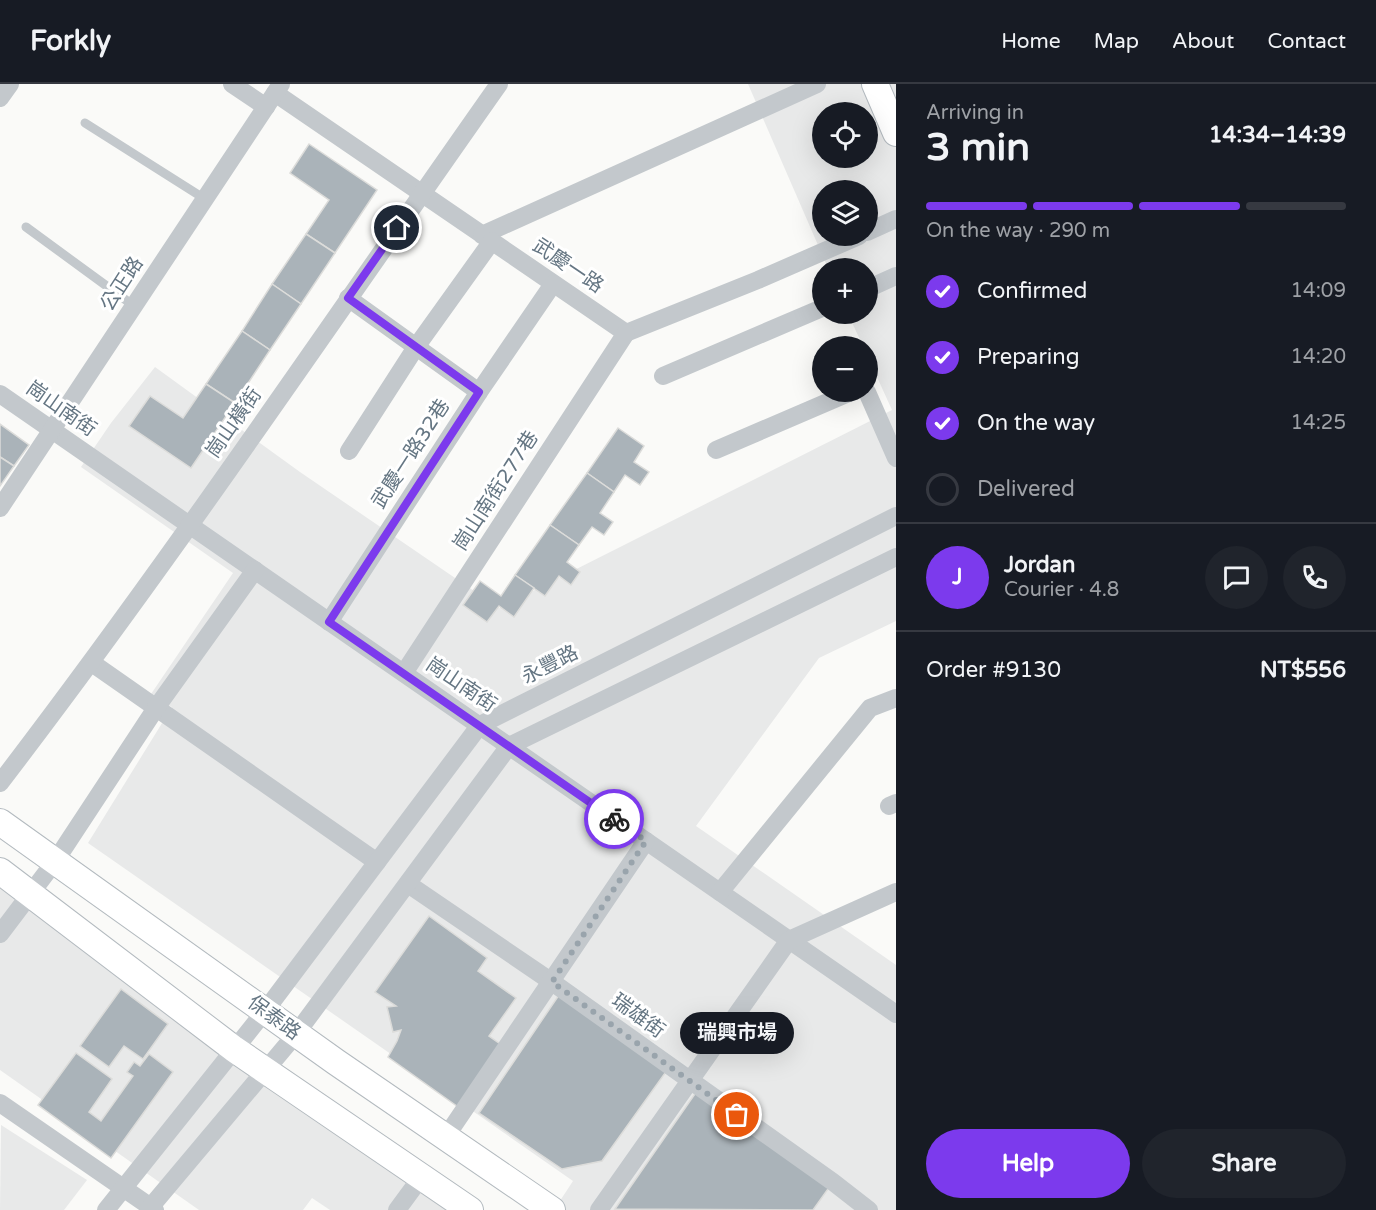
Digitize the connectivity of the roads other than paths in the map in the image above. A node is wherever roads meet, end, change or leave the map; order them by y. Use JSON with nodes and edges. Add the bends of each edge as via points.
{"nodes":[{"id":1,"x":10,"y":84,"type":"edge"},
{"id":2,"x":232,"y":84,"type":"edge"},
{"id":3,"x":499,"y":84,"type":"edge"},
{"id":4,"x":818,"y":84,"type":"edge"},
{"id":5,"x":875,"y":84,"type":"edge"},
{"id":6,"x":274,"y":94,"type":"edge"},
{"id":7,"x":0,"y":98,"type":"edge"},
{"id":8,"x":85,"y":123,"type":"dead end"},
{"id":9,"x":896,"y":133,"type":"edge"},
{"id":10,"x":422,"y":193,"type":"junction"},
{"id":11,"x":205,"y":199,"type":"junction"},
{"id":12,"x":896,"y":219,"type":"edge"},
{"id":13,"x":26,"y":227,"type":"dead end"},
{"id":14,"x":878,"y":227,"type":"edge"},
{"id":15,"x":487,"y":238,"type":"junction"},
{"id":16,"x":837,"y":246,"type":"edge"},
{"id":17,"x":896,"y":276,"type":"edge"},
{"id":18,"x":553,"y":284,"type":"junction"},
{"id":19,"x":878,"y":284,"type":"edge"},
{"id":20,"x":348,"y":298,"type":"junction"},
{"id":21,"x":134,"y":306,"type":"junction"},
{"id":22,"x":812,"y":312,"type":"edge"},
{"id":23,"x":626,"y":333,"type":"junction"},
{"id":24,"x":416,"y":347,"type":"junction"},
{"id":25,"x":663,"y":376,"type":"dead end"},
{"id":26,"x":479,"y":392,"type":"junction"},
{"id":27,"x":0,"y":394,"type":"edge"},
{"id":28,"x":828,"y":402,"type":"edge"},
{"id":29,"x":871,"y":402,"type":"edge"},
{"id":30,"x":53,"y":430,"type":"junction"},
{"id":31,"x":716,"y":450,"type":"dead end"},
{"id":32,"x":349,"y":451,"type":"dead end"},
{"id":33,"x":896,"y":458,"type":"edge"},
{"id":34,"x":0,"y":508,"type":"edge"},
{"id":35,"x":896,"y":516,"type":"edge"},
{"id":36,"x":190,"y":525,"type":"junction"},
{"id":37,"x":896,"y":557,"type":"edge"},
{"id":38,"x":255,"y":570,"type":"junction"},
{"id":39,"x":329,"y":622,"type":"junction"},
{"id":40,"x":92,"y":663,"type":"junction"},
{"id":41,"x":404,"y":673,"type":"junction"},
{"id":42,"x":896,"y":698,"type":"edge"},
{"id":43,"x":156,"y":708,"type":"junction"},
{"id":44,"x":480,"y":725,"type":"junction"},
{"id":45,"x":509,"y":746,"type":"junction"},
{"id":46,"x":0,"y":783,"type":"edge"},
{"id":47,"x":0,"y":822,"type":"edge"},
{"id":48,"x":646,"y":841,"type":"junction"},
{"id":49,"x":56,"y":860,"type":"junction"},
{"id":50,"x":377,"y":862,"type":"junction"},
{"id":51,"x":0,"y":871,"type":"edge"},
{"id":52,"x":408,"y":884,"type":"junction"},
{"id":53,"x":720,"y":892,"type":"junction"},
{"id":54,"x":896,"y":892,"type":"edge"},
{"id":55,"x":29,"y":893,"type":"junction"},
{"id":56,"x":0,"y":934,"type":"edge"},
{"id":57,"x":789,"y":940,"type":"junction"},
{"id":58,"x":552,"y":982,"type":"junction"},
{"id":59,"x":265,"y":1011,"type":"junction"},
{"id":60,"x":896,"y":1014,"type":"edge"},
{"id":61,"x":297,"y":1034,"type":"junction"},
{"id":62,"x":234,"y":1049,"type":"junction"},
{"id":63,"x":266,"y":1071,"type":"junction"},
{"id":64,"x":688,"y":1080,"type":"junction"},
{"id":65,"x":0,"y":1103,"type":"edge"},
{"id":66,"x":445,"y":1138,"type":"junction"},
{"id":67,"x":422,"y":1176,"type":"junction"},
{"id":68,"x":123,"y":1188,"type":"junction"},
{"id":69,"x":151,"y":1209,"type":"edge"},
{"id":70,"x":106,"y":1210,"type":"edge"},
{"id":71,"x":397,"y":1210,"type":"edge"},
{"id":72,"x":470,"y":1210,"type":"edge"},
{"id":73,"x":552,"y":1210,"type":"edge"},
{"id":74,"x":599,"y":1210,"type":"edge"},
{"id":75,"x":869,"y":1210,"type":"edge"}],
"edges":[{"from":1,"to":7,"type":"street"},
{"from":2,"to":6,"type":"street","name":"武慶一路"},
{"from":3,"to":10,"type":"street","name":"崗山橫街"},
{"from":4,"to":15,"type":"street"},
{"from":5,"to":9,"type":"street"},
{"from":6,"to":10,"type":"street","name":"武慶一路"},
{"from":6,"to":11,"type":"street","name":"公正路"},
{"from":8,"to":11,"type":"lane"},
{"from":10,"to":15,"type":"street","name":"武慶一路"},
{"from":10,"to":20,"type":"street","name":"崗山橫街"},
{"from":11,"to":21,"type":"street","name":"公正路"},
{"from":12,"to":14,"type":"street"},
{"from":13,"to":21,"type":"lane"},
{"from":15,"to":18,"type":"street","name":"武慶一路"},
{"from":15,"to":24,"type":"street"},
{"from":16,"to":23,"type":"street"},
{"from":17,"to":19,"type":"street"},
{"from":18,"to":23,"type":"street","name":"武慶一路"},
{"from":18,"to":26,"type":"street","name":"武慶一路32巷"},
{"from":20,"to":24,"type":"street"},
{"from":20,"to":36,"type":"street","name":"崗山橫街"},
{"from":21,"to":30,"type":"street","name":"公正路"},
{"from":22,"to":25,"type":"street"},
{"from":23,"to":41,"type":"street","name":"崗山南街277巷"},
{"from":24,"to":26,"type":"street"},
{"from":24,"to":32,"type":"street"},
{"from":26,"to":39,"type":"street","name":"武慶一路32巷"},
{"from":27,"to":30,"type":"street","name":"崗山南街"},
{"from":28,"to":31,"type":"street"},
{"from":29,"to":33,"type":"street"},
{"from":30,"to":34,"type":"street","name":"公正路"},
{"from":30,"to":36,"type":"street","name":"崗山南街"},
{"from":35,"to":44,"type":"street","name":"永豐路"},
{"from":36,"to":38,"type":"street","name":"崗山南街"},
{"from":36,"to":40,"type":"street","name":"崗山橫街"},
{"from":37,"to":45,"type":"street"},
{"from":38,"to":39,"type":"street","name":"崗山南街"},
{"from":38,"to":43,"type":"street"},
{"from":39,"to":41,"type":"street","name":"崗山南街"},
{"from":40,"to":43,"type":"street"},
{"from":40,"to":46,"type":"street","name":"崗山橫街"},
{"from":41,"to":44,"type":"street","name":"崗山南街"},
{"from":42,"to":53,"type":"street","via":[[870,708]]},
{"from":43,"to":49,"type":"street"},
{"from":43,"to":50,"type":"street"},
{"from":44,"to":45,"type":"street","name":"崗山南街"},
{"from":44,"to":50,"type":"street","name":"永豐路"},
{"from":45,"to":48,"type":"street","name":"崗山南街"},
{"from":45,"to":52,"type":"street"},
{"from":47,"to":49,"type":"street","name":"保泰路"},
{"from":48,"to":53,"type":"street","name":"崗山南街"},
{"from":48,"to":58,"type":"street"},
{"from":49,"to":55,"type":"street"},
{"from":49,"to":59,"type":"street","name":"保泰路"},
{"from":50,"to":59,"type":"street","name":"永豐路"},
{"from":51,"to":55,"type":"street"},
{"from":52,"to":58,"type":"street","name":"瑞雄街"},
{"from":52,"to":61,"type":"street"},
{"from":53,"to":57,"type":"street","name":"崗山南街"},
{"from":54,"to":57,"type":"street"},
{"from":55,"to":56,"type":"street"},
{"from":55,"to":62,"type":"street"},
{"from":57,"to":60,"type":"street","name":"崗山南街"},
{"from":57,"to":64,"type":"street"},
{"from":58,"to":64,"type":"street","name":"瑞雄街"},
{"from":58,"to":66,"type":"street"},
{"from":59,"to":61,"type":"street","name":"保泰路"},
{"from":59,"to":62,"type":"street","name":"永豐路"},
{"from":61,"to":63,"type":"street"},
{"from":61,"to":66,"type":"street","name":"保泰路"},
{"from":62,"to":63,"type":"street"},
{"from":62,"to":68,"type":"street","name":"永豐路"},
{"from":63,"to":67,"type":"street"},
{"from":63,"to":69,"type":"street"},
{"from":64,"to":74,"type":"street"},
{"from":64,"to":75,"type":"street","name":"瑞雄街"},
{"from":65,"to":68,"type":"street"},
{"from":66,"to":73,"type":"street","name":"保泰路"},
{"from":67,"to":71,"type":"street"},
{"from":67,"to":72,"type":"street"},
{"from":68,"to":69,"type":"street"},
{"from":68,"to":70,"type":"street","name":"永豐路"}]}
